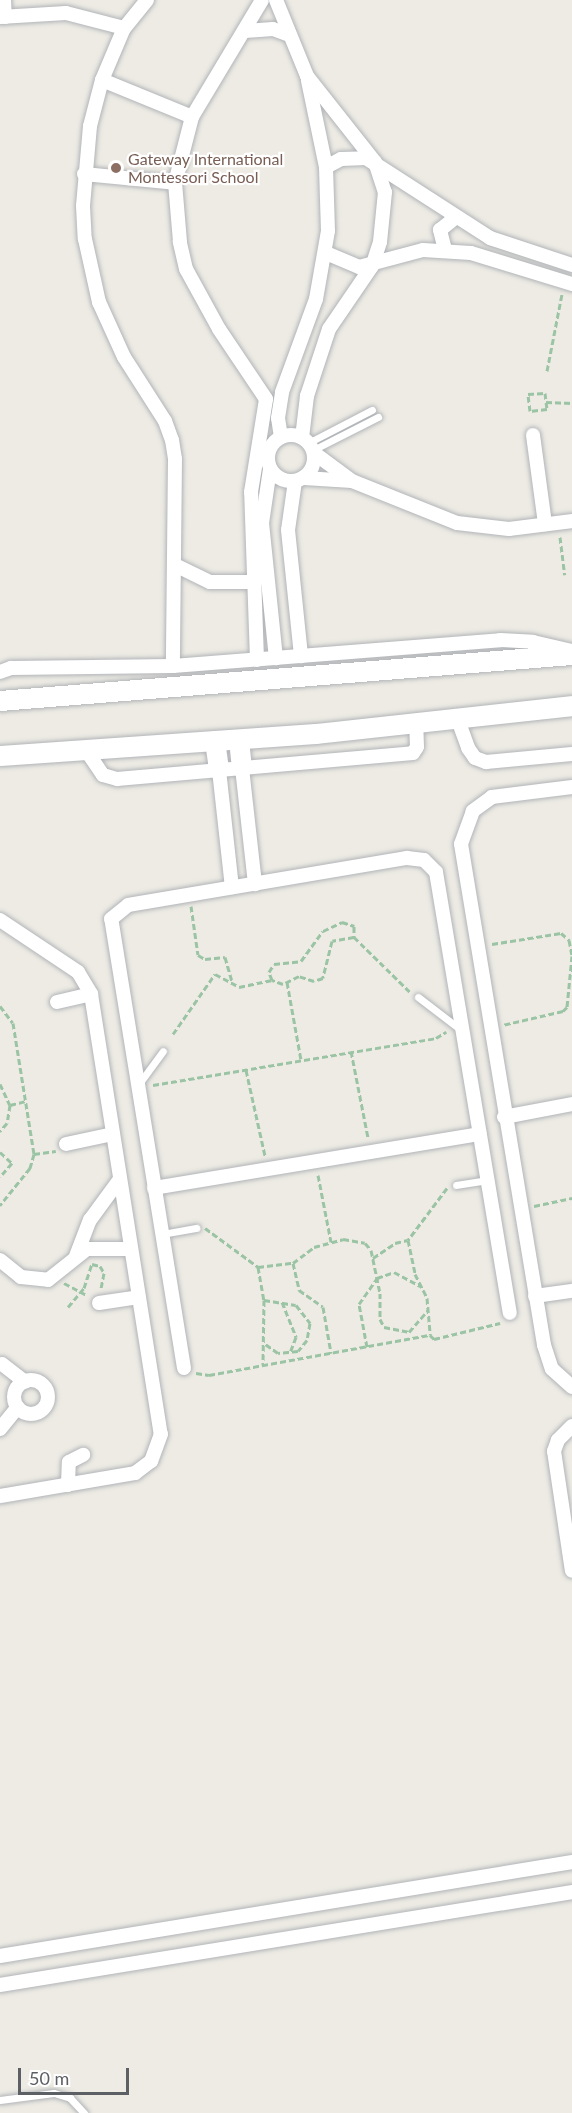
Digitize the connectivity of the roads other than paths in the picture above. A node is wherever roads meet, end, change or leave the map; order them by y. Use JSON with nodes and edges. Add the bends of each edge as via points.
{"nodes":[{"id":1,"x":4,"y":0,"type":"edge"},
{"id":2,"x":147,"y":0,"type":"edge"},
{"id":3,"x":261,"y":0,"type":"edge"},
{"id":4,"x":276,"y":0,"type":"edge"},
{"id":5,"x":3,"y":17,"type":"edge"},
{"id":6,"x":124,"y":28,"type":"junction"},
{"id":7,"x":245,"y":31,"type":"junction"},
{"id":8,"x":287,"y":34,"type":"junction"},
{"id":9,"x":307,"y":76,"type":"junction"},
{"id":10,"x":102,"y":80,"type":"junction"},
{"id":11,"x":192,"y":117,"type":"junction"},
{"id":12,"x":375,"y":162,"type":"junction"},
{"id":13,"x":326,"y":167,"type":"junction"},
{"id":14,"x":84,"y":174,"type":"junction"},
{"id":15,"x":175,"y":183,"type":"junction"},
{"id":16,"x":454,"y":218,"type":"junction"},
{"id":17,"x":445,"y":250,"type":"junction"},
{"id":18,"x":326,"y":253,"type":"junction"},
{"id":19,"x":572,"y":265,"type":"edge"},
{"id":20,"x":372,"y":266,"type":"junction"},
{"id":21,"x":568,"y":284,"type":"edge"},
{"id":22,"x":372,"y":410,"type":"dead end"},
{"id":23,"x":378,"y":417,"type":"dead end"},
{"id":24,"x":532,"y":435,"type":"dead end"},
{"id":25,"x":281,"y":437,"type":"junction"},
{"id":26,"x":309,"y":446,"type":"junction"},
{"id":27,"x":270,"y":469,"type":"junction"},
{"id":28,"x":299,"y":480,"type":"junction"},
{"id":29,"x":352,"y":481,"type":"junction"},
{"id":30,"x":558,"y":523,"type":"edge"},
{"id":31,"x":175,"y":565,"type":"junction"},
{"id":32,"x":255,"y":582,"type":"junction"},
{"id":33,"x":298,"y":636,"type":"junction"},
{"id":34,"x":273,"y":638,"type":"junction"},
{"id":35,"x":572,"y":653,"type":"edge"},
{"id":36,"x":301,"y":656,"type":"junction"},
{"id":37,"x":276,"y":658,"type":"junction"},
{"id":38,"x":257,"y":660,"type":"junction"},
{"id":39,"x":173,"y":666,"type":"junction"},
{"id":40,"x":4,"y":669,"type":"edge"},
{"id":41,"x":0,"y":701,"type":"edge"},
{"id":42,"x":572,"y":706,"type":"edge"},
{"id":43,"x":458,"y":720,"type":"junction"},
{"id":44,"x":416,"y":724,"type":"junction"},
{"id":45,"x":239,"y":740,"type":"junction"},
{"id":46,"x":215,"y":741,"type":"junction"},
{"id":47,"x":86,"y":750,"type":"junction"},
{"id":48,"x":572,"y":754,"type":"edge"},
{"id":49,"x":0,"y":756,"type":"edge"},
{"id":50,"x":242,"y":768,"type":"junction"},
{"id":51,"x":219,"y":770,"type":"junction"},
{"id":52,"x":572,"y":787,"type":"edge"},
{"id":53,"x":255,"y":884,"type":"junction"},
{"id":54,"x":232,"y":887,"type":"junction"},
{"id":55,"x":0,"y":920,"type":"edge"},
{"id":56,"x":91,"y":994,"type":"junction"},
{"id":57,"x":418,"y":997,"type":"dead end"},
{"id":58,"x":57,"y":1002,"type":"dead end"},
{"id":59,"x":457,"y":1027,"type":"junction"},
{"id":60,"x":163,"y":1051,"type":"dead end"},
{"id":61,"x":136,"y":1088,"type":"junction"},
{"id":62,"x":572,"y":1104,"type":"edge"},
{"id":63,"x":504,"y":1117,"type":"junction"},
{"id":64,"x":113,"y":1134,"type":"junction"},
{"id":65,"x":480,"y":1134,"type":"junction"},
{"id":66,"x":66,"y":1144,"type":"dead end"},
{"id":67,"x":120,"y":1179,"type":"junction"},
{"id":68,"x":488,"y":1180,"type":"junction"},
{"id":69,"x":452,"y":1186,"type":"road end"},
{"id":70,"x":154,"y":1188,"type":"junction"},
{"id":71,"x":200,"y":1228,"type":"road end"},
{"id":72,"x":162,"y":1234,"type":"junction"},
{"id":73,"x":131,"y":1249,"type":"junction"},
{"id":74,"x":76,"y":1256,"type":"junction"},
{"id":75,"x":0,"y":1260,"type":"edge"},
{"id":76,"x":572,"y":1291,"type":"edge"},
{"id":77,"x":139,"y":1296,"type":"junction"},
{"id":78,"x":535,"y":1296,"type":"junction"},
{"id":79,"x":99,"y":1303,"type":"dead end"},
{"id":80,"x":510,"y":1313,"type":"road end"},
{"id":81,"x":2,"y":1364,"type":"dead end"},
{"id":82,"x":184,"y":1368,"type":"road end"},
{"id":83,"x":25,"y":1382,"type":"junction"},
{"id":84,"x":572,"y":1387,"type":"edge"},
{"id":85,"x":18,"y":1407,"type":"junction"},
{"id":86,"x":572,"y":1426,"type":"edge"},
{"id":87,"x":0,"y":1430,"type":"edge"},
{"id":88,"x":83,"y":1455,"type":"dead end"},
{"id":89,"x":0,"y":1484,"type":"edge"},
{"id":90,"x":68,"y":1485,"type":"junction"},
{"id":91,"x":5,"y":1495,"type":"edge"},
{"id":92,"x":572,"y":1571,"type":"edge"},
{"id":93,"x":572,"y":1862,"type":"edge"},
{"id":94,"x":572,"y":1892,"type":"edge"},
{"id":95,"x":0,"y":1956,"type":"edge"},
{"id":96,"x":0,"y":1985,"type":"edge"},
{"id":97,"x":0,"y":2100,"type":"edge"},
{"id":98,"x":84,"y":2113,"type":"edge"}],
"edges":[{"from":1,"to":5,"type":"street"},
{"from":2,"to":6,"type":"street"},
{"from":3,"to":7,"type":"street"},
{"from":4,"to":8,"type":"street"},
{"from":5,"to":6,"type":"street","via":[[66,13]]},
{"from":6,"to":10,"type":"street"},
{"from":7,"to":8,"type":"street","via":[[273,29]]},
{"from":7,"to":11,"type":"street"},
{"from":8,"to":9,"type":"street"},
{"from":9,"to":12,"type":"street"},
{"from":9,"to":13,"type":"street"},
{"from":10,"to":11,"type":"street"},
{"from":10,"to":14,"type":"street","via":[[90,126]]},
{"from":11,"to":15,"type":"street"},
{"from":12,"to":13,"type":"street","via":[[349,157]]},
{"from":12,"to":16,"type":"street"},
{"from":12,"to":20,"type":"street","via":[[385,192],[385,217]]},
{"from":13,"to":18,"type":"street"},
{"from":14,"to":15,"type":"street"},
{"from":14,"to":31,"type":"street","via":[[85,239],[99,302],[124,357],[165,421],[172,440]]},
{"from":15,"to":32,"type":"street","via":[[186,268],[219,329],[266,399],[251,492]]},
{"from":16,"to":17,"type":"street","via":[[440,230]]},
{"from":16,"to":19,"type":"street","via":[[527,253]]},
{"from":17,"to":20,"type":"street","via":[[402,255]]},
{"from":17,"to":21,"type":"street","via":[[496,260]]},
{"from":18,"to":20,"type":"street","via":[[347,264]]},
{"from":18,"to":25,"type":"street","via":[[309,322],[282,393],[278,418]]},
{"from":20,"to":26,"type":"street","via":[[328,329],[307,396]]},
{"from":22,"to":26,"type":"lane"},
{"from":23,"to":26,"type":"lane"},
{"from":24,"to":30,"type":"street"},
{"from":25,"to":26,"type":"street"},
{"from":25,"to":27,"type":"street","via":[[269,451]]},
{"from":26,"to":28,"type":"street","via":[[313,464]]},
{"from":26,"to":29,"type":"street"},
{"from":27,"to":28,"type":"street","via":[[283,481]]},
{"from":27,"to":34,"type":"street","via":[[262,523]]},
{"from":28,"to":29,"type":"street"},
{"from":28,"to":33,"type":"street","via":[[287,515]]},
{"from":29,"to":30,"type":"street","via":[[457,523],[509,529]]},
{"from":31,"to":32,"type":"street","via":[[210,582]]},
{"from":31,"to":39,"type":"street"},
{"from":32,"to":38,"type":"street"},
{"from":33,"to":34,"type":"street"},
{"from":33,"to":36,"type":"street"},
{"from":34,"to":37,"type":"street"},
{"from":35,"to":36,"type":"street","via":[[500,640]]},
{"from":35,"to":41,"type":"street"},
{"from":36,"to":37,"type":"street"},
{"from":37,"to":38,"type":"street"},
{"from":38,"to":39,"type":"street"},
{"from":39,"to":40,"type":"street"},
{"from":42,"to":43,"type":"street"},
{"from":43,"to":44,"type":"street"},
{"from":43,"to":48,"type":"street","via":[[468,748],[475,758],[486,762]]},
{"from":44,"to":45,"type":"street"},
{"from":44,"to":50,"type":"street","via":[[417,747],[413,753]]},
{"from":45,"to":46,"type":"street"},
{"from":45,"to":50,"type":"street"},
{"from":46,"to":47,"type":"street"},
{"from":46,"to":51,"type":"street"},
{"from":47,"to":49,"type":"street"},
{"from":47,"to":51,"type":"street","via":[[103,775],[117,779]]},
{"from":50,"to":51,"type":"street"},
{"from":50,"to":53,"type":"street"},
{"from":51,"to":54,"type":"street"},
{"from":52,"to":63,"type":"street","via":[[492,796],[466,821],[461,844]]},
{"from":53,"to":54,"type":"street"},
{"from":53,"to":59,"type":"street","via":[[407,858],[424,860],[436,872]]},
{"from":54,"to":61,"type":"street","via":[[128,905],[111,918]]},
{"from":55,"to":56,"type":"street","via":[[78,972]]},
{"from":56,"to":58,"type":"street"},
{"from":56,"to":64,"type":"street"},
{"from":57,"to":59,"type":"lane"},
{"from":59,"to":65,"type":"street"},
{"from":60,"to":61,"type":"lane"},
{"from":61,"to":70,"type":"street"},
{"from":62,"to":63,"type":"street"},
{"from":63,"to":78,"type":"street"},
{"from":64,"to":66,"type":"street"},
{"from":64,"to":67,"type":"street"},
{"from":65,"to":68,"type":"street"},
{"from":65,"to":70,"type":"street"},
{"from":67,"to":73,"type":"street"},
{"from":67,"to":74,"type":"street","via":[[90,1220]]},
{"from":68,"to":69,"type":"lane"},
{"from":68,"to":80,"type":"street"},
{"from":70,"to":72,"type":"street"},
{"from":71,"to":72,"type":"lane"},
{"from":72,"to":82,"type":"street"},
{"from":73,"to":74,"type":"street","via":[[93,1247]]},
{"from":73,"to":77,"type":"street"},
{"from":74,"to":75,"type":"street","via":[[56,1276],[34,1280],[21,1277]]},
{"from":76,"to":78,"type":"street"},
{"from":77,"to":79,"type":"street"},
{"from":77,"to":90,"type":"street","via":[[161,1434],[157,1453],[135,1473]]},
{"from":78,"to":84,"type":"street","via":[[547,1357],[560,1379]]},
{"from":81,"to":83,"type":"street"},
{"from":83,"to":85,"type":"street","via":[[16,1390]]},
{"from":83,"to":85,"type":"street","via":[[41,1384],[48,1399],[43,1409],[33,1414]]},
{"from":85,"to":87,"type":"street"},
{"from":86,"to":92,"type":"street","via":[[558,1440],[554,1451]]},
{"from":88,"to":90,"type":"street","via":[[69,1462]]},
{"from":89,"to":91,"type":"street"},
{"from":90,"to":91,"type":"street"},
{"from":93,"to":95,"type":"street"},
{"from":94,"to":96,"type":"street"},
{"from":97,"to":98,"type":"lane","via":[[54,2093],[70,2098]]}]}
